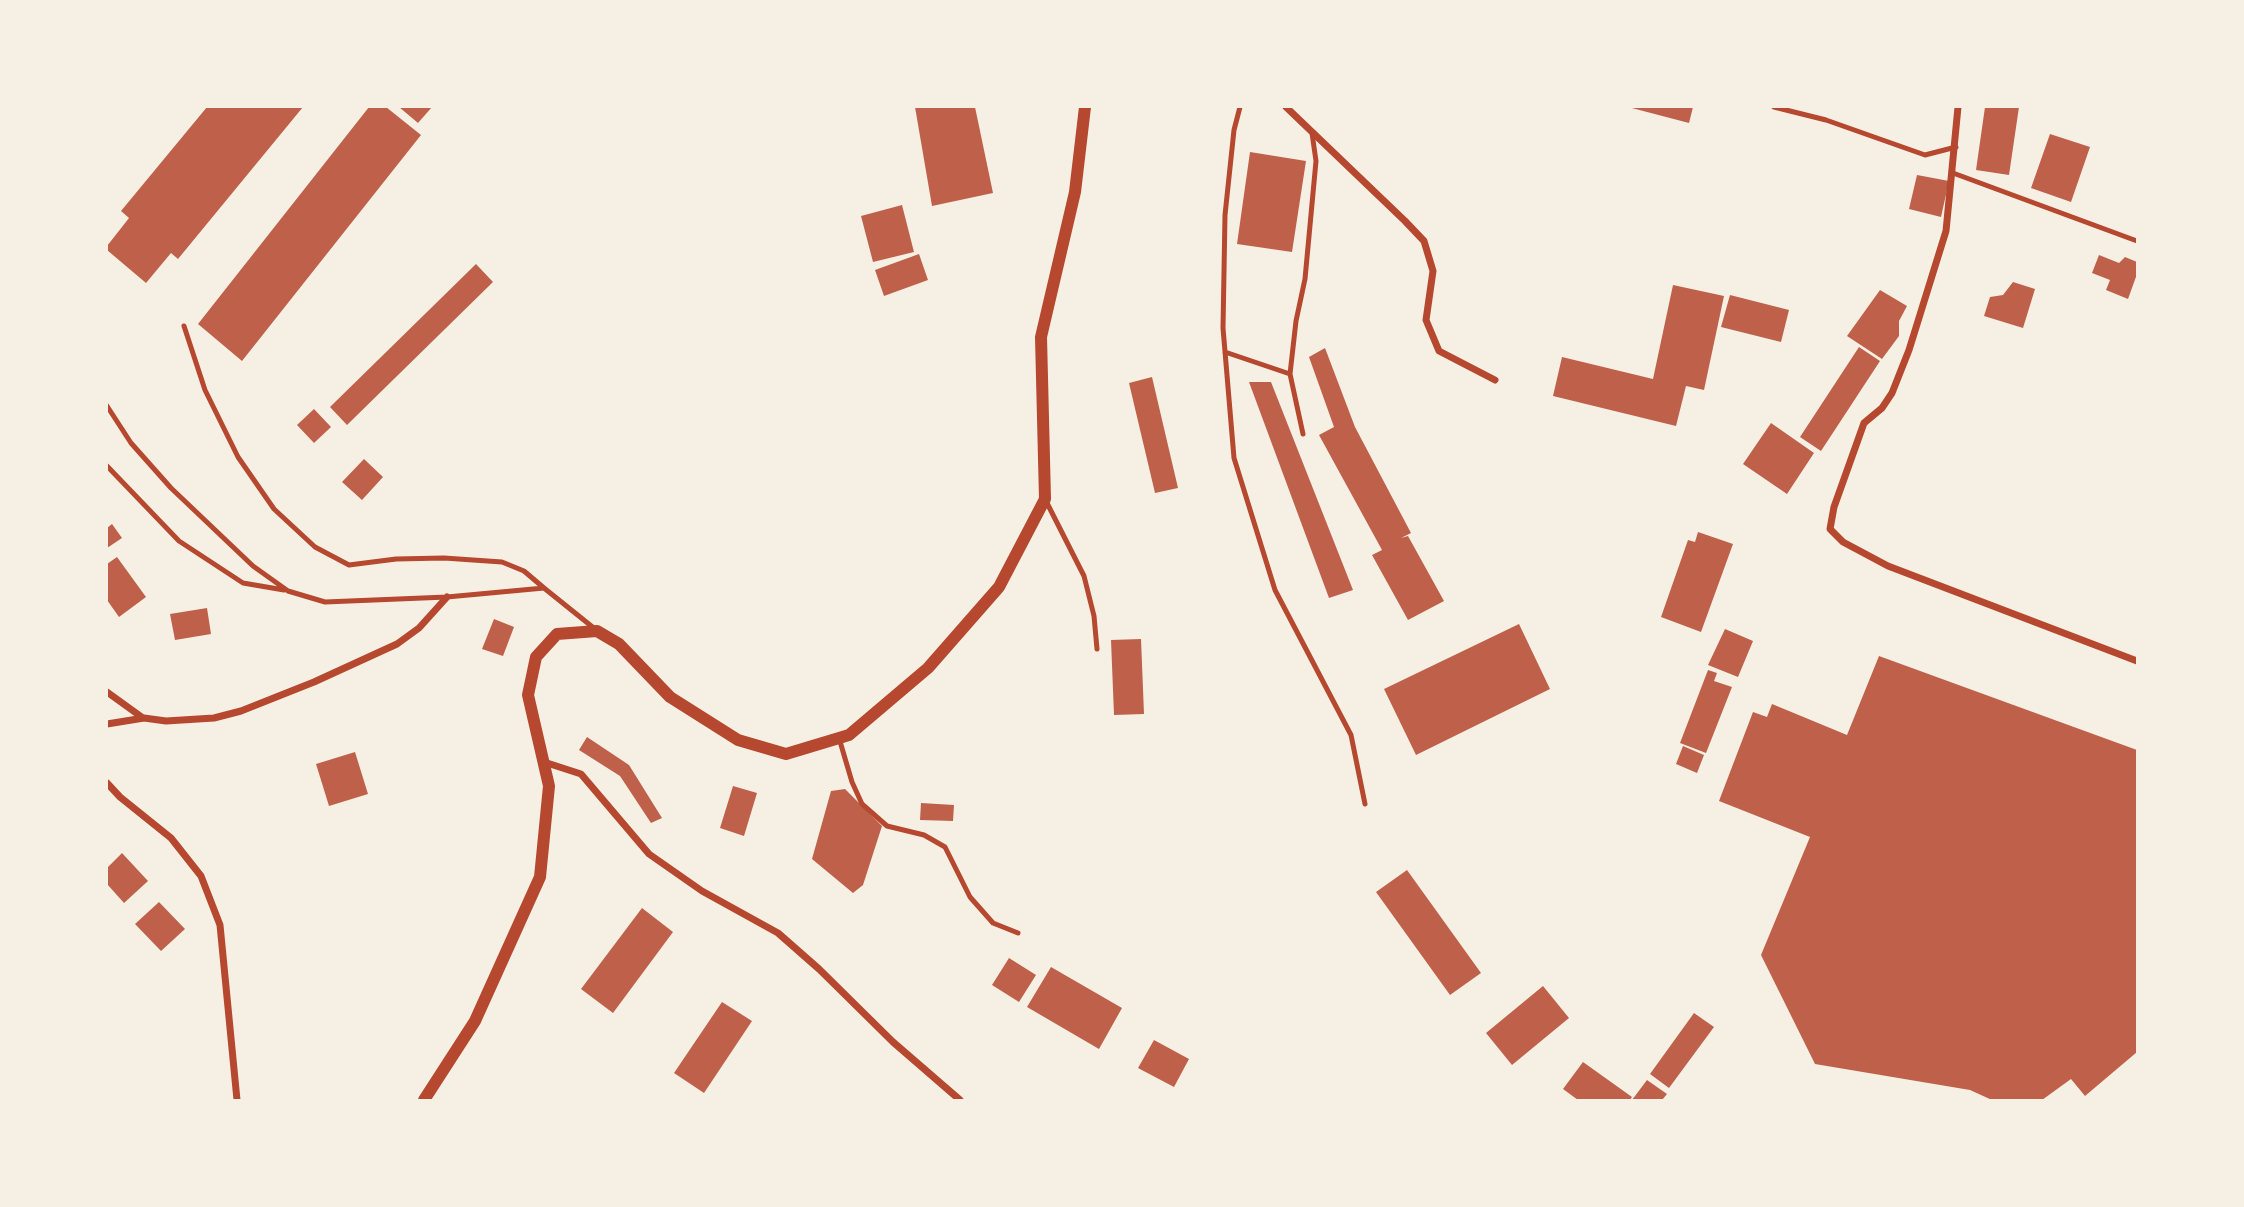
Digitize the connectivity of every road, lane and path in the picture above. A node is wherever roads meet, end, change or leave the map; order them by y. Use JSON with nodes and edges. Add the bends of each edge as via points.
{"nodes":[{"id":1,"x":1085,"y":107,"type":"edge"},
{"id":2,"x":1240,"y":107,"type":"edge"},
{"id":3,"x":1286,"y":107,"type":"edge"},
{"id":4,"x":1774,"y":107,"type":"edge"},
{"id":5,"x":1958,"y":107,"type":"edge"},
{"id":6,"x":1312,"y":134,"type":"junction"},
{"id":7,"x":1956,"y":147,"type":"junction"},
{"id":8,"x":1953,"y":173,"type":"junction"},
{"id":9,"x":2137,"y":241,"type":"edge"},
{"id":10,"x":184,"y":326,"type":"dead end"},
{"id":11,"x":1224,"y":352,"type":"junction"},
{"id":12,"x":1290,"y":373,"type":"junction"},
{"id":13,"x":1495,"y":380,"type":"dead end"},
{"id":14,"x":107,"y":406,"type":"edge"},
{"id":15,"x":1304,"y":434,"type":"dead end"},
{"id":16,"x":107,"y":466,"type":"edge"},
{"id":17,"x":1045,"y":499,"type":"junction"},
{"id":18,"x":544,"y":588,"type":"junction"},
{"id":19,"x":288,"y":591,"type":"junction"},
{"id":20,"x":447,"y":597,"type":"junction"},
{"id":21,"x":597,"y":631,"type":"junction"},
{"id":22,"x":1097,"y":649,"type":"dead end"},
{"id":23,"x":2137,"y":661,"type":"edge"},
{"id":24,"x":107,"y":692,"type":"edge"},
{"id":25,"x":144,"y":718,"type":"junction"},
{"id":26,"x":107,"y":724,"type":"edge"},
{"id":27,"x":839,"y":738,"type":"junction"},
{"id":28,"x":544,"y":762,"type":"junction"},
{"id":29,"x":107,"y":783,"type":"edge"},
{"id":30,"x":1365,"y":804,"type":"dead end"},
{"id":31,"x":1018,"y":933,"type":"dead end"},
{"id":32,"x":237,"y":1100,"type":"edge"},
{"id":33,"x":424,"y":1100,"type":"edge"},
{"id":34,"x":960,"y":1100,"type":"edge"}],
"edges":[{"from":1,"to":17,"type":"street","via":[[1075,192],[1041,337]]},
{"from":2,"to":11,"type":"lane","via":[[1225,215]]},
{"from":3,"to":6,"type":"street"},
{"from":4,"to":7,"type":"lane","via":[[1925,155]]},
{"from":5,"to":7,"type":"street"},
{"from":6,"to":12,"type":"lane","via":[[1316,161]]},
{"from":6,"to":13,"type":"street","via":[[1424,241],[1433,271],[1426,320],[1439,351]]},
{"from":7,"to":8,"type":"street"},
{"from":8,"to":9,"type":"lane"},
{"from":8,"to":23,"type":"street","via":[[1946,231],[1909,350],[1892,393],[1864,423],[1833,506],[1830,529],[1843,542],[1888,566]]},
{"from":10,"to":18,"type":"lane","via":[[205,390],[238,457],[274,509],[316,547],[349,565],[396,559],[502,562],[524,571]]},
{"from":11,"to":12,"type":"lane"},
{"from":11,"to":30,"type":"lane","via":[[1234,458],[1276,590],[1351,734]]},
{"from":12,"to":15,"type":"lane"},
{"from":14,"to":19,"type":"lane","via":[[131,443],[171,488],[253,566]]},
{"from":16,"to":19,"type":"lane","via":[[178,541],[243,583]]},
{"from":17,"to":22,"type":"lane","via":[[1084,576]]},
{"from":17,"to":27,"type":"street","via":[[999,587],[928,668],[849,735]]},
{"from":18,"to":20,"type":"lane"},
{"from":18,"to":21,"type":"lane"},
{"from":19,"to":20,"type":"lane","via":[[325,602]]},
{"from":20,"to":25,"type":"street","via":[[397,644],[283,695],[214,718]]},
{"from":21,"to":27,"type":"street","via":[[619,644],[670,696],[738,740],[786,754]]},
{"from":21,"to":28,"type":"street","via":[[557,634],[536,657],[528,695]]},
{"from":24,"to":25,"type":"street"},
{"from":25,"to":26,"type":"street"},
{"from":27,"to":31,"type":"lane","via":[[862,804],[887,826],[924,835],[945,847],[970,897],[993,923]]},
{"from":28,"to":33,"type":"street","via":[[549,786],[540,877],[475,1021]]},
{"from":28,"to":34,"type":"street","via":[[581,774],[649,854],[702,891],[778,933]]},
{"from":29,"to":32,"type":"street","via":[[171,838],[201,876],[220,925]]}]}
